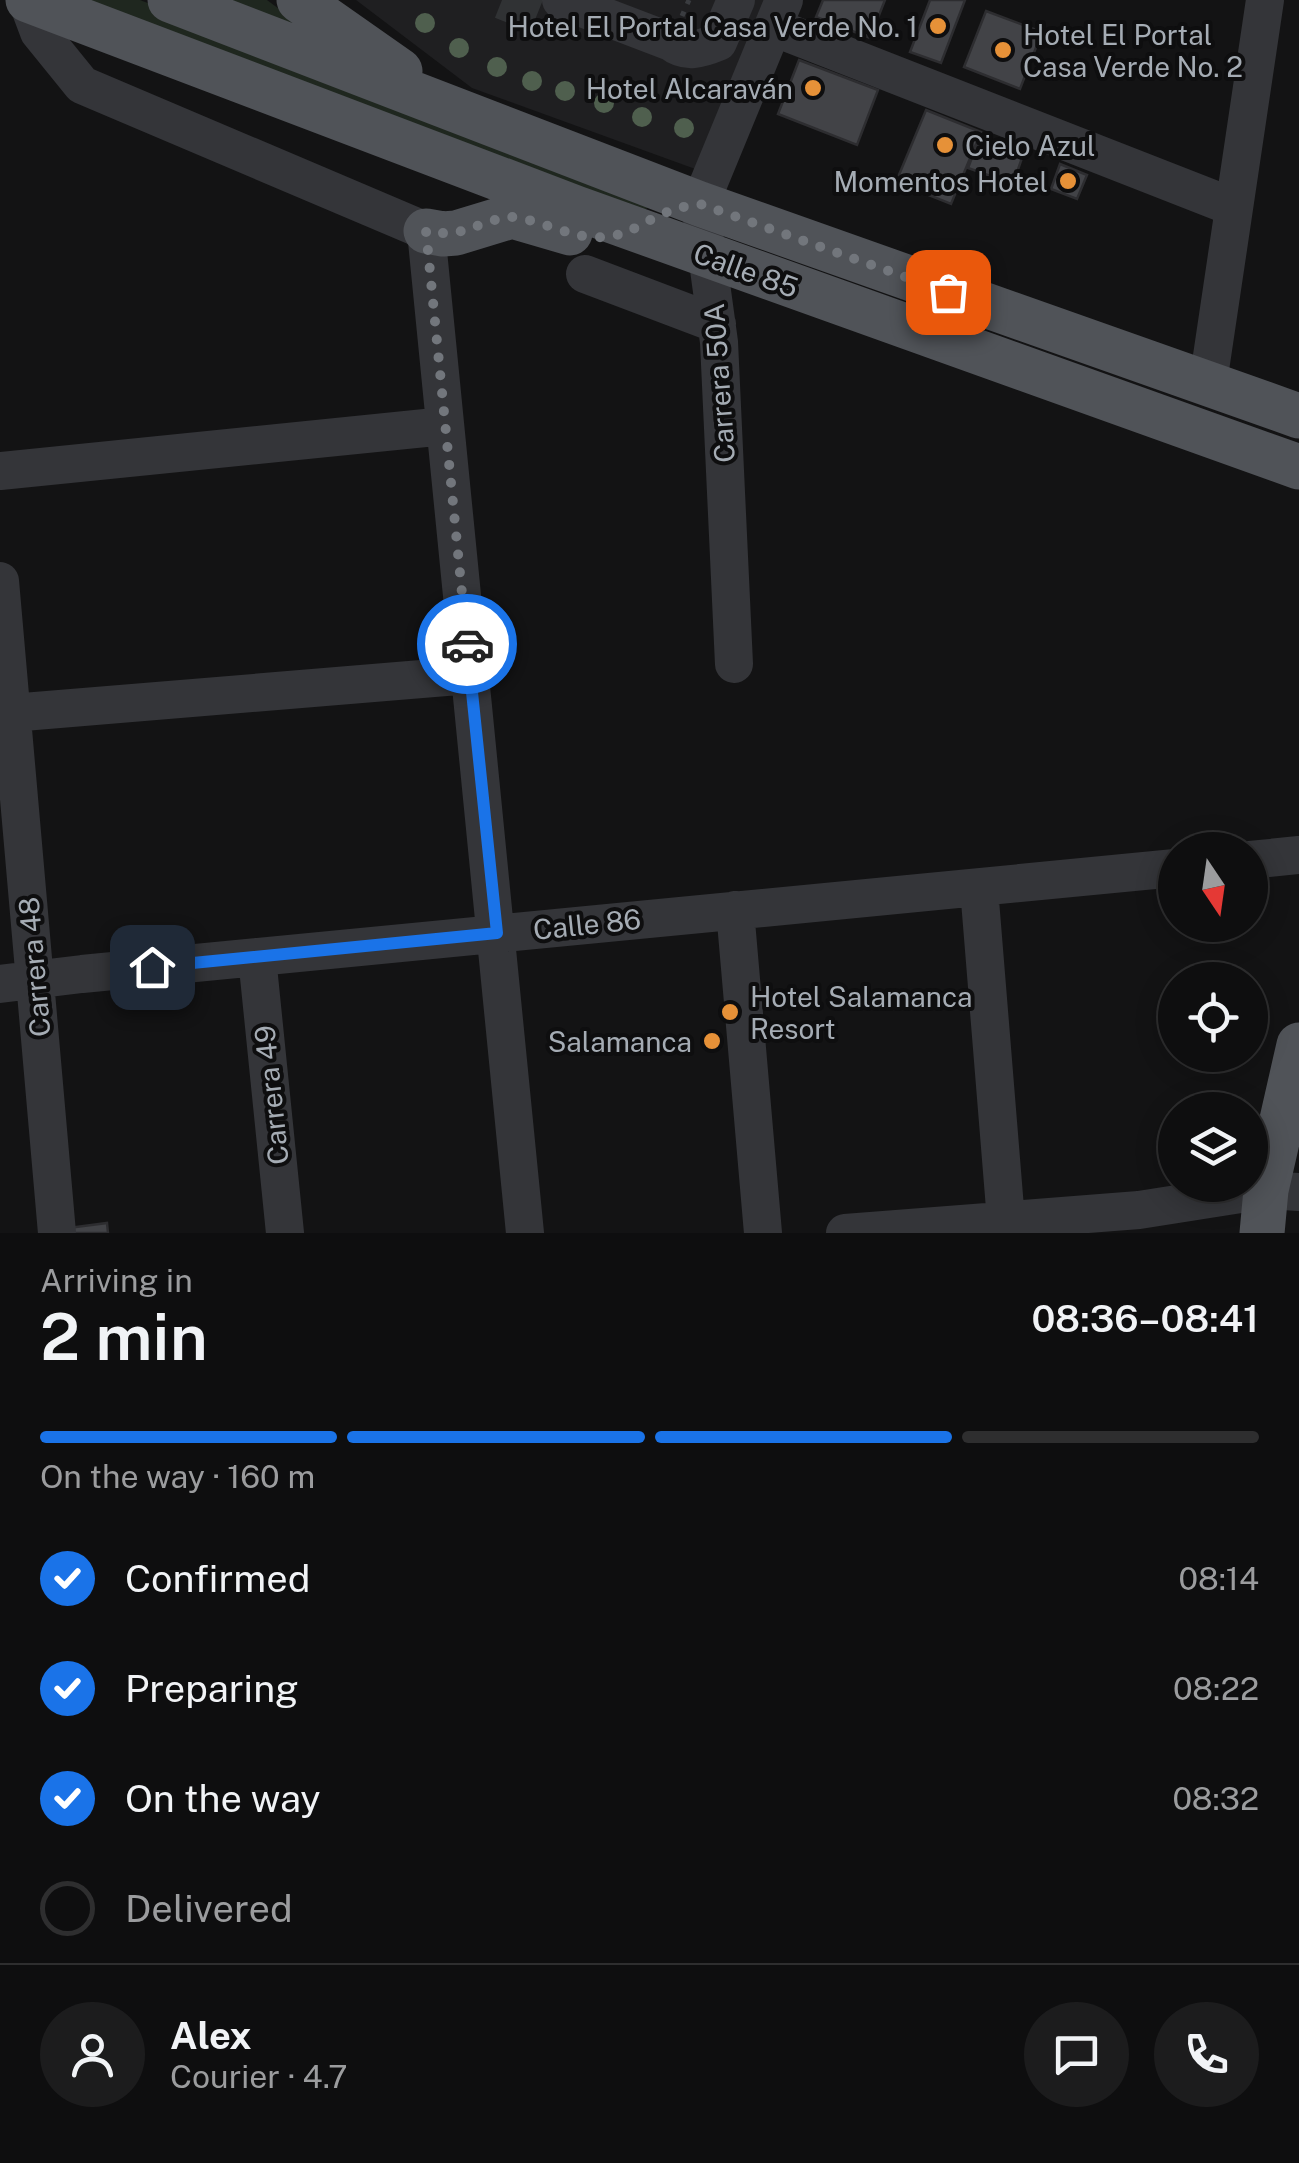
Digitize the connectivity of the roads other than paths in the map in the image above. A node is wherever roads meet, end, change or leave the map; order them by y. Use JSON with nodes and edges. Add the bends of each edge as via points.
{"nodes":[{"id":1,"x":28,"y":0,"type":"edge"},
{"id":2,"x":170,"y":0,"type":"edge"},
{"id":3,"x":299,"y":0,"type":"edge"},
{"id":4,"x":736,"y":0,"type":"edge"},
{"id":5,"x":1261,"y":2,"type":"edge"},
{"id":6,"x":554,"y":9,"type":"tunnel mouth"},
{"id":7,"x":779,"y":14,"type":"edge"},
{"id":8,"x":455,"y":110,"type":"junction"},
{"id":9,"x":700,"y":204,"type":"junction"},
{"id":10,"x":1233,"y":207,"type":"junction"},
{"id":11,"x":635,"y":230,"type":"junction"},
{"id":12,"x":426,"y":231,"type":"junction"},
{"id":13,"x":707,"y":256,"type":"junction"},
{"id":14,"x":584,"y":274,"type":"dead end"},
{"id":15,"x":717,"y":324,"type":"junction"},
{"id":16,"x":1208,"y":383,"type":"junction"},
{"id":17,"x":1299,"y":416,"type":"edge"},
{"id":18,"x":445,"y":426,"type":"junction"},
{"id":19,"x":1299,"y":467,"type":"edge"},
{"id":20,"x":0,"y":471,"type":"edge"},
{"id":21,"x":0,"y":581,"type":"edge"},
{"id":22,"x":734,"y":664,"type":"dead end"},
{"id":23,"x":470,"y":675,"type":"junction"},
{"id":24,"x":12,"y":713,"type":"junction"},
{"id":25,"x":1299,"y":855,"type":"edge"},
{"id":26,"x":1268,"y":858,"type":"edge"},
{"id":27,"x":1158,"y":870,"type":"edge"},
{"id":28,"x":979,"y":888,"type":"junction"},
{"id":29,"x":735,"y":910,"type":"junction"},
{"id":30,"x":497,"y":933,"type":"junction"},
{"id":31,"x":257,"y":956,"type":"junction"},
{"id":32,"x":18,"y":982,"type":"edge"},
{"id":33,"x":1299,"y":1045,"type":"edge"},
{"id":34,"x":1276,"y":1205,"type":"edge"},
{"id":35,"x":1007,"y":1227,"type":"edge"},
{"id":36,"x":57,"y":1233,"type":"edge"},
{"id":37,"x":285,"y":1233,"type":"edge"},
{"id":38,"x":524,"y":1233,"type":"edge"},
{"id":39,"x":763,"y":1233,"type":"edge"},
{"id":40,"x":845,"y":1233,"type":"edge"}],
"edges":[{"from":1,"to":11,"type":"main road","name":"Calle 85"},
{"from":1,"to":12,"type":"street","name":"Calle 85","via":[[39,32],[82,85]]},
{"from":2,"to":8,"type":"main road","name":"Calle 85"},
{"from":3,"to":8,"type":"main road"},
{"from":4,"to":6,"type":"street","via":[[718,42],[696,50]]},
{"from":5,"to":10,"type":"street"},
{"from":7,"to":9,"type":"street"},
{"from":7,"to":10,"type":"street"},
{"from":8,"to":9,"type":"main road","name":"Calle 85"},
{"from":9,"to":11,"type":"main road","via":[[666,212]]},
{"from":9,"to":13,"type":"street","name":"Carrera 50A"},
{"from":9,"to":16,"type":"main road","name":"Calle 85"},
{"from":10,"to":16,"type":"street"},
{"from":11,"to":12,"type":"main road","via":[[588,237],[512,216],[456,233]]},
{"from":11,"to":13,"type":"main road","name":"Calle 85"},
{"from":12,"to":18,"type":"street"},
{"from":13,"to":15,"type":"street","name":"Carrera 50A"},
{"from":13,"to":19,"type":"main road","name":"Calle 85"},
{"from":14,"to":15,"type":"street"},
{"from":15,"to":22,"type":"street","name":"Carrera 50A"},
{"from":16,"to":17,"type":"main road","name":"Calle 85"},
{"from":18,"to":20,"type":"street"},
{"from":18,"to":23,"type":"street"},
{"from":21,"to":24,"type":"street","name":"Carrera 48"},
{"from":23,"to":24,"type":"street"},
{"from":23,"to":30,"type":"street"},
{"from":24,"to":32,"type":"street","name":"Carrera 48"},
{"from":25,"to":26,"type":"street"},
{"from":27,"to":28,"type":"street","name":"Calle 86"},
{"from":28,"to":29,"type":"street","name":"Calle 86"},
{"from":28,"to":35,"type":"street"},
{"from":29,"to":30,"type":"street","name":"Calle 86"},
{"from":29,"to":39,"type":"street"},
{"from":30,"to":31,"type":"street","name":"Calle 86"},
{"from":30,"to":38,"type":"street"},
{"from":31,"to":32,"type":"street","name":"Calle 86"},
{"from":31,"to":37,"type":"street","name":"Carrera 49"},
{"from":32,"to":36,"type":"street","name":"Carrera 48"},
{"from":33,"to":34,"type":"main road"},
{"from":34,"to":35,"type":"street","via":[[1139,1210]]},
{"from":35,"to":40,"type":"street"}]}
